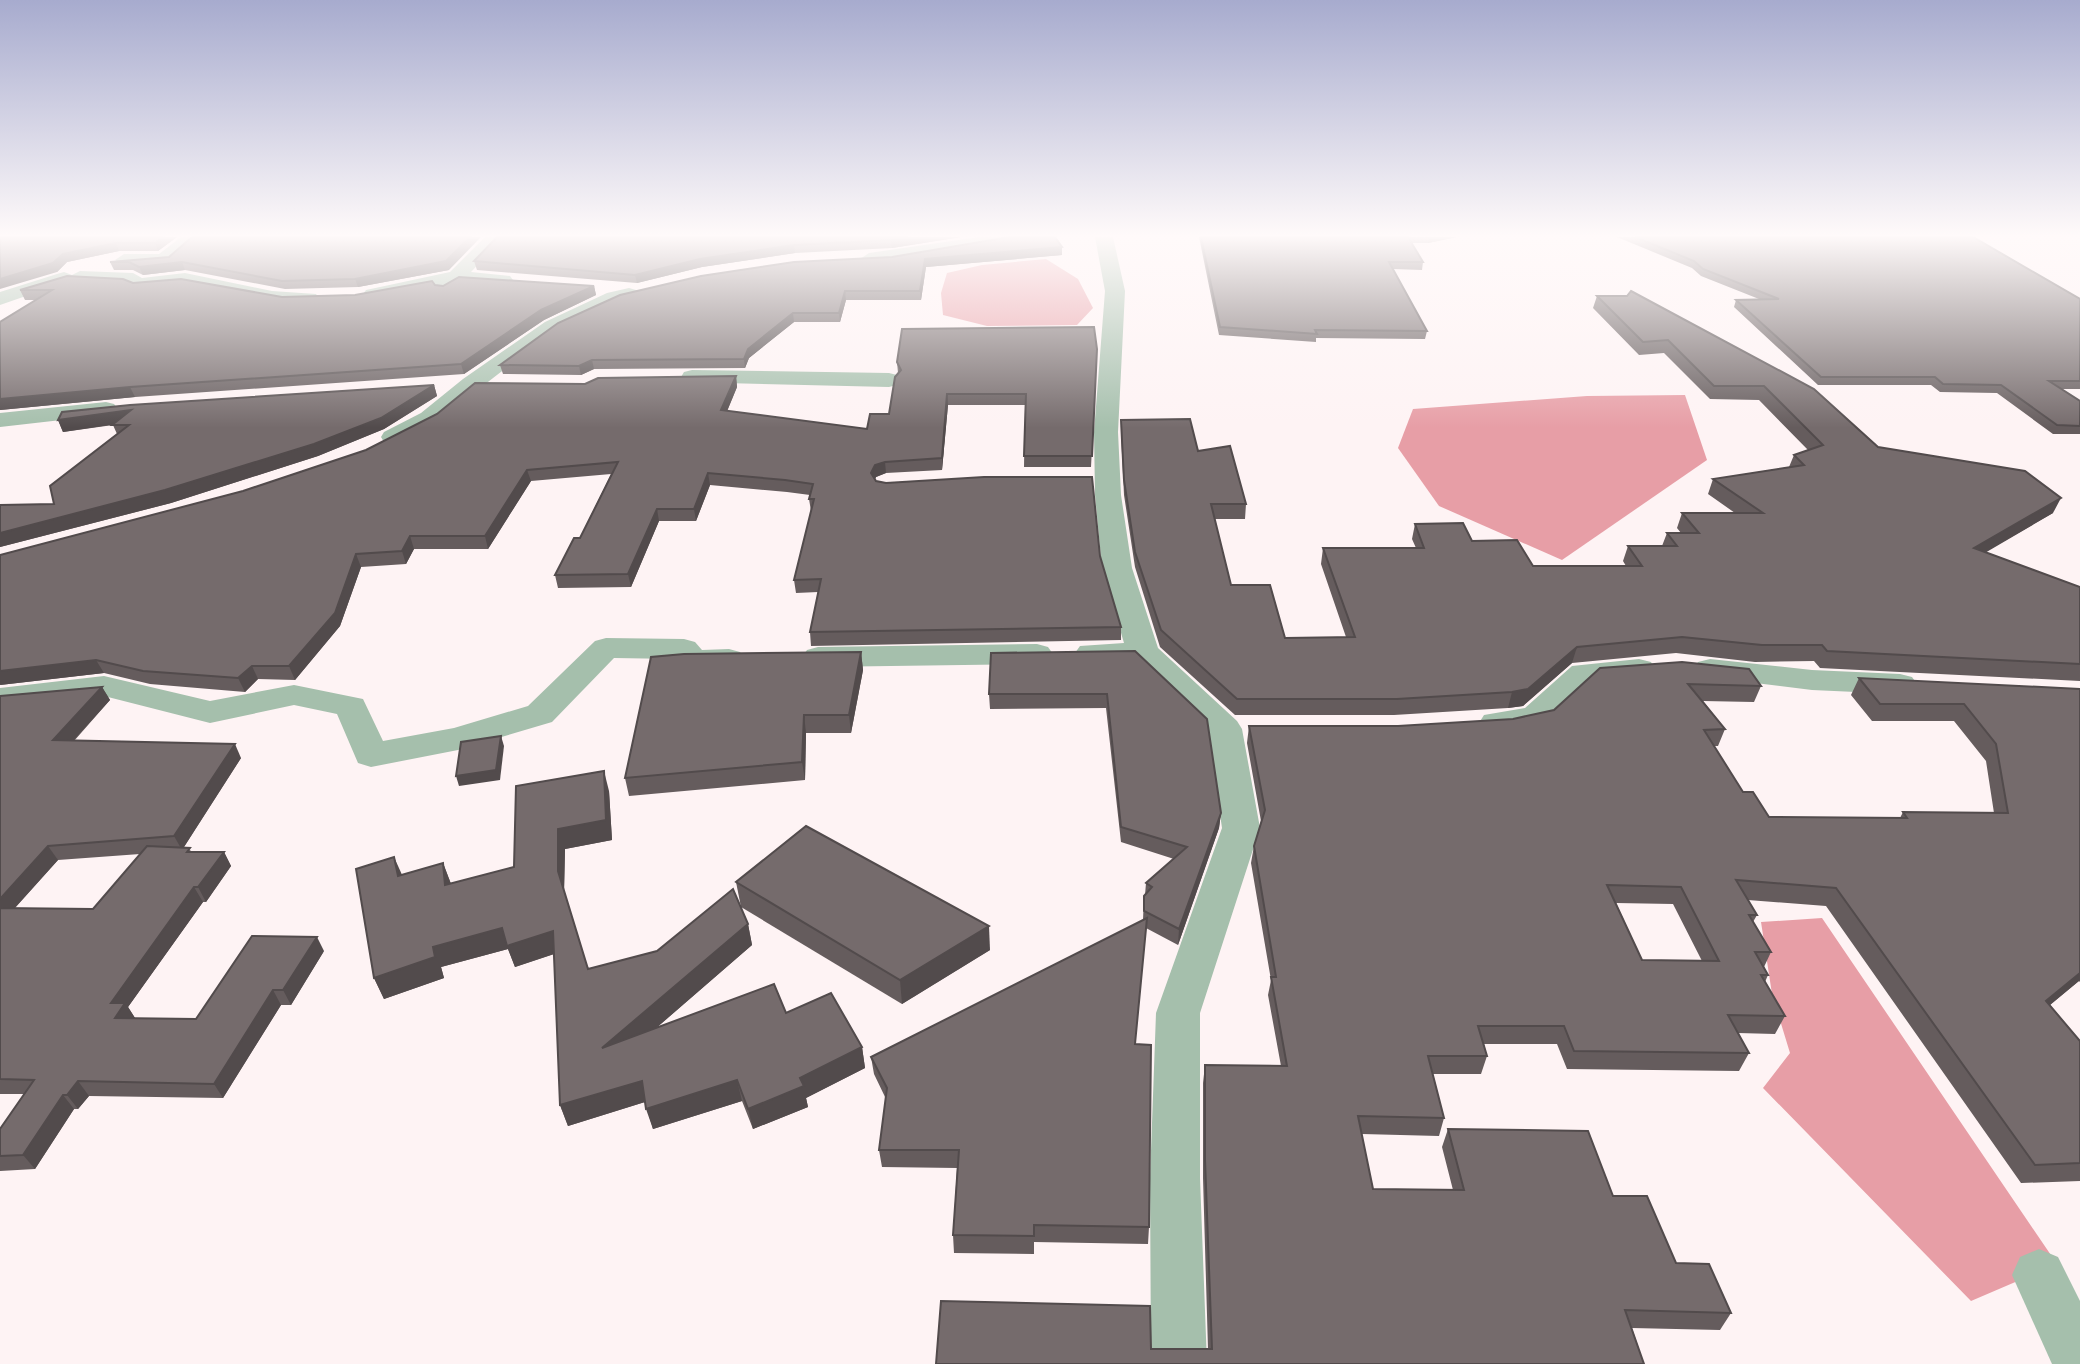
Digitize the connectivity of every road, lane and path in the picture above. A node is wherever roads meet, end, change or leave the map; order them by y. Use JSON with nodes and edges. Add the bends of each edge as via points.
{"nodes":[{"id":1,"x":606,"y":301,"type":"edge"},
{"id":2,"x":1114,"y":301,"type":"edge"},
{"id":3,"x":675,"y":377,"type":"edge"},
{"id":4,"x":889,"y":380,"type":"dead end"},
{"id":5,"x":471,"y":384,"type":"junction"},
{"id":6,"x":510,"y":384,"type":"edge"},
{"id":7,"x":433,"y":387,"type":"edge"},
{"id":8,"x":123,"y":408,"type":"edge"},
{"id":9,"x":0,"y":420,"type":"edge"},
{"id":10,"x":372,"y":448,"type":"edge"},
{"id":11,"x":1143,"y":652,"type":"junction"},
{"id":12,"x":1933,"y":686,"type":"edge"},
{"id":13,"x":0,"y":698,"type":"edge"},
{"id":14,"x":1470,"y":725,"type":"edge"},
{"id":15,"x":2039,"y":1275,"type":"dead end"},
{"id":16,"x":2080,"y":1361,"type":"edge"},
{"id":17,"x":1179,"y":1364,"type":"edge"}],
"edges":[{"from":1,"to":5,"type":"street","via":[[552,326]]},
{"from":2,"to":11,"type":"street","via":[[1105,432],[1094,478]]},
{"from":3,"to":4,"type":"street"},
{"from":5,"to":6,"type":"street"},
{"from":5,"to":7,"type":"street"},
{"from":5,"to":10,"type":"street","via":[[430,418]]},
{"from":8,"to":9,"type":"street"},
{"from":11,"to":13,"type":"street","via":[[693,660],[684,649],[606,648],[541,714],[457,739],[371,755],[351,706],[294,695],[210,712],[104,686]]},
{"from":11,"to":17,"type":"street","via":[[1238,729],[1241,828],[1178,1013]]},
{"from":12,"to":14,"type":"street","via":[[1670,667],[1584,673],[1535,717]]},
{"from":15,"to":16,"type":"street"}]}
